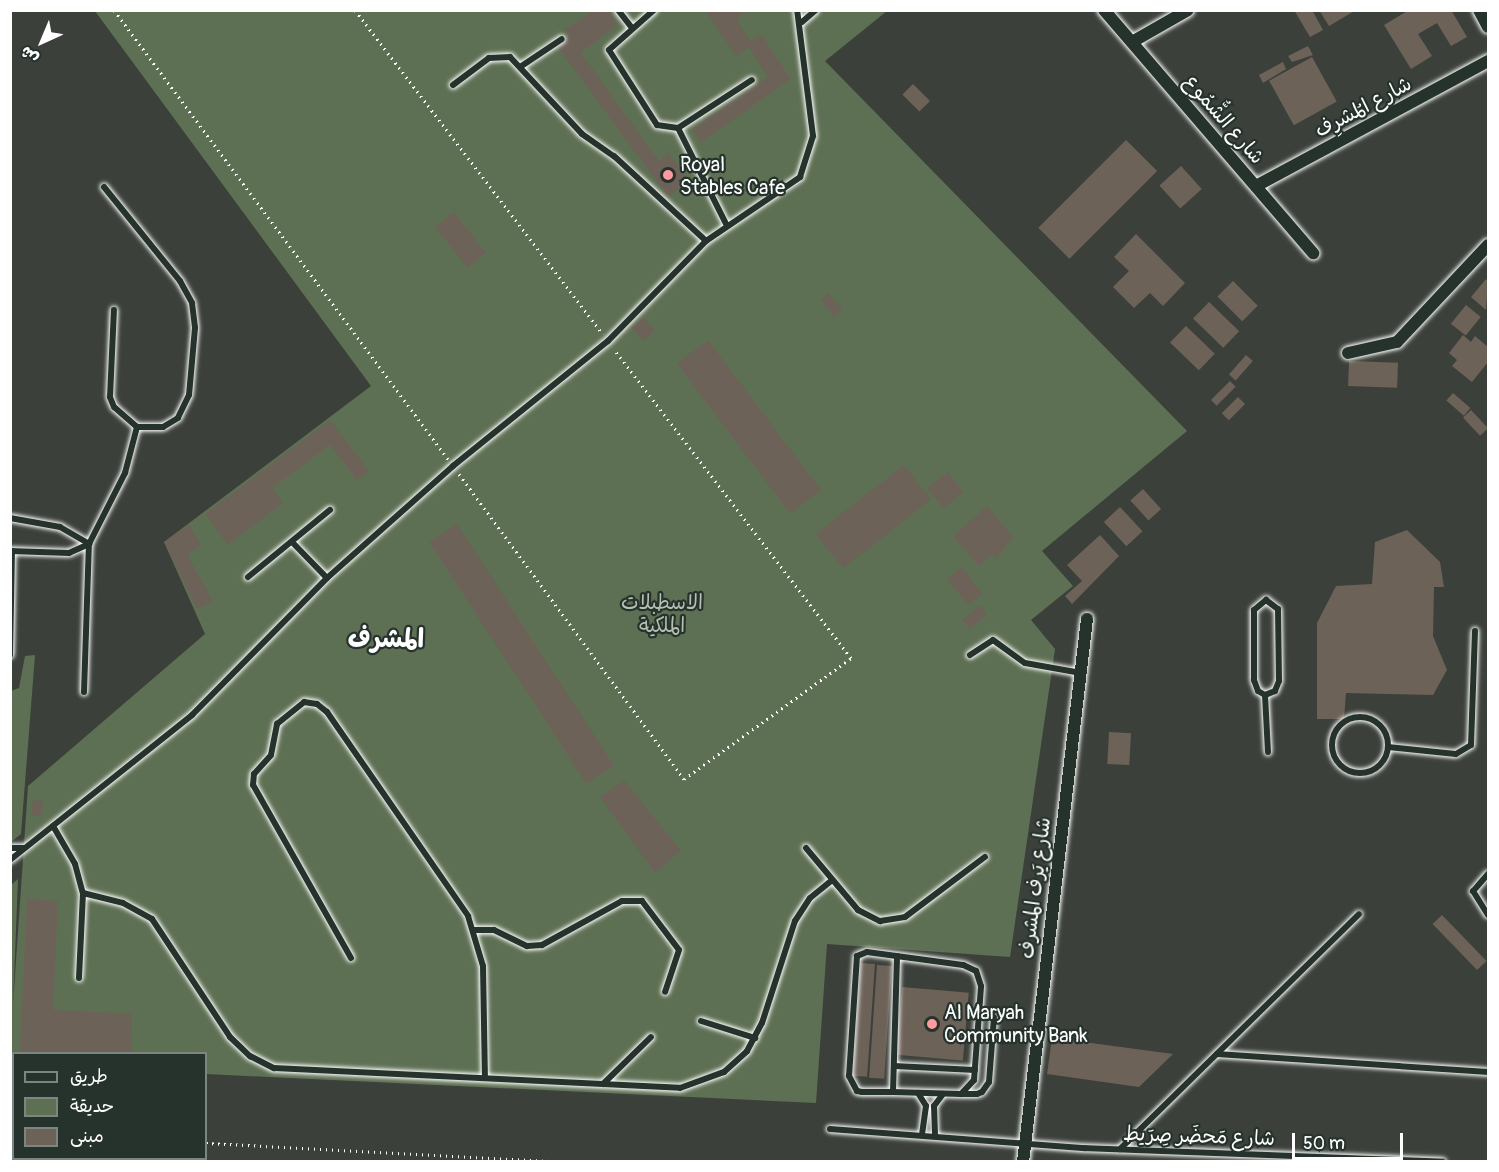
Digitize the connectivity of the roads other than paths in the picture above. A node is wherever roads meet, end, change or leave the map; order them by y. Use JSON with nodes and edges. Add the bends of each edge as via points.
{"nodes":[{"id":1,"x":618,"y":10,"type":"edge"},
{"id":2,"x":654,"y":10,"type":"edge"},
{"id":3,"x":797,"y":10,"type":"edge"},
{"id":4,"x":816,"y":10,"type":"edge"},
{"id":5,"x":1104,"y":10,"type":"edge"},
{"id":6,"x":1188,"y":10,"type":"edge"},
{"id":7,"x":1479,"y":10,"type":"edge"},
{"id":8,"x":802,"y":22,"type":"junction"},
{"id":9,"x":1488,"y":27,"type":"edge"},
{"id":10,"x":632,"y":28,"type":"junction"},
{"id":11,"x":562,"y":39,"type":"dead end"},
{"id":12,"x":1132,"y":42,"type":"junction"},
{"id":13,"x":1488,"y":61,"type":"edge"},
{"id":14,"x":520,"y":67,"type":"junction"},
{"id":15,"x":752,"y":80,"type":"dead end"},
{"id":16,"x":453,"y":85,"type":"dead end"},
{"id":17,"x":678,"y":128,"type":"junction"},
{"id":18,"x":1256,"y":186,"type":"junction"},
{"id":19,"x":104,"y":187,"type":"dead end"},
{"id":20,"x":726,"y":224,"type":"junction"},
{"id":21,"x":706,"y":241,"type":"junction"},
{"id":22,"x":1488,"y":245,"type":"edge"},
{"id":23,"x":1314,"y":253,"type":"dead end"},
{"id":24,"x":114,"y":310,"type":"dead end"},
{"id":25,"x":1348,"y":353,"type":"dead end"},
{"id":26,"x":137,"y":427,"type":"junction"},
{"id":27,"x":330,"y":510,"type":"dead end"},
{"id":28,"x":10,"y":518,"type":"edge"},
{"id":29,"x":292,"y":542,"type":"junction"},
{"id":30,"x":89,"y":544,"type":"junction"},
{"id":31,"x":11,"y":551,"type":"edge"},
{"id":32,"x":248,"y":577,"type":"dead end"},
{"id":33,"x":327,"y":578,"type":"junction"},
{"id":34,"x":1087,"y":619,"type":"dead end"},
{"id":35,"x":1475,"y":632,"type":"dead end"},
{"id":36,"x":970,"y":655,"type":"dead end"},
{"id":37,"x":10,"y":656,"type":"edge"},
{"id":38,"x":1081,"y":673,"type":"junction"},
{"id":39,"x":84,"y":692,"type":"dead end"},
{"id":40,"x":1266,"y":695,"type":"junction"},
{"id":41,"x":1388,"y":747,"type":"junction"},
{"id":42,"x":1268,"y":752,"type":"dead end"},
{"id":43,"x":53,"y":826,"type":"junction"},
{"id":44,"x":10,"y":848,"type":"edge"},
{"id":45,"x":24,"y":848,"type":"junction"},
{"id":46,"x":806,"y":848,"type":"dead end"},
{"id":47,"x":985,"y":857,"type":"dead end"},
{"id":48,"x":10,"y":861,"type":"edge"},
{"id":49,"x":1488,"y":874,"type":"edge"},
{"id":50,"x":832,"y":880,"type":"junction"},
{"id":51,"x":83,"y":893,"type":"junction"},
{"id":52,"x":1359,"y":914,"type":"dead end"},
{"id":53,"x":1488,"y":915,"type":"edge"},
{"id":54,"x":474,"y":930,"type":"junction"},
{"id":55,"x":897,"y":956,"type":"junction"},
{"id":56,"x":351,"y":958,"type":"dead end"},
{"id":57,"x":79,"y":978,"type":"dead end"},
{"id":58,"x":665,"y":992,"type":"dead end"},
{"id":59,"x":994,"y":1017,"type":"dead end"},
{"id":60,"x":700,"y":1021,"type":"dead end"},
{"id":61,"x":651,"y":1037,"type":"dead end"},
{"id":62,"x":755,"y":1038,"type":"junction"},
{"id":63,"x":1216,"y":1054,"type":"junction"},
{"id":64,"x":894,"y":1066,"type":"junction"},
{"id":65,"x":975,"y":1070,"type":"junction"},
{"id":66,"x":1488,"y":1072,"type":"edge"},
{"id":67,"x":485,"y":1077,"type":"junction"},
{"id":68,"x":603,"y":1084,"type":"junction"},
{"id":69,"x":893,"y":1092,"type":"junction"},
{"id":70,"x":918,"y":1093,"type":"junction"},
{"id":71,"x":943,"y":1093,"type":"junction"},
{"id":72,"x":961,"y":1094,"type":"junction"},
{"id":73,"x":830,"y":1129,"type":"dead end"},
{"id":74,"x":922,"y":1133,"type":"junction"},
{"id":75,"x":935,"y":1134,"type":"junction"},
{"id":76,"x":1026,"y":1143,"type":"junction"},
{"id":77,"x":1120,"y":1150,"type":"junction"},
{"id":78,"x":1023,"y":1161,"type":"edge"},
{"id":79,"x":1443,"y":1161,"type":"edge"}],
"edges":[{"from":1,"to":10,"type":"lane"},
{"from":2,"to":10,"type":"lane"},
{"from":3,"to":8,"type":"lane"},
{"from":4,"to":8,"type":"lane"},
{"from":5,"to":12,"type":"street","name":"شارع الشُّمُوع"},
{"from":6,"to":12,"type":"street"},
{"from":7,"to":9,"type":"street"},
{"from":8,"to":20,"type":"lane","via":[[813,136],[800,177]]},
{"from":10,"to":17,"type":"lane","via":[[613,42],[609,55],[657,125]]},
{"from":11,"to":14,"type":"lane"},
{"from":12,"to":18,"type":"street","name":"شارع الشُّمُوع"},
{"from":13,"to":18,"type":"street","name":"شارع المُشرِف"},
{"from":14,"to":16,"type":"lane","via":[[510,57],[494,55]]},
{"from":14,"to":21,"type":"lane","via":[[582,134],[614,156]]},
{"from":15,"to":17,"type":"lane"},
{"from":17,"to":20,"type":"lane"},
{"from":18,"to":23,"type":"street","name":"شارع الشُّمُوع"},
{"from":19,"to":26,"type":"lane","via":[[180,281],[195,315],[187,404],[171,423]]},
{"from":20,"to":21,"type":"lane"},
{"from":21,"to":33,"type":"lane","via":[[608,341],[453,465]]},
{"from":22,"to":25,"type":"street","via":[[1397,342]]},
{"from":24,"to":26,"type":"lane","via":[[110,397],[120,416]]},
{"from":26,"to":30,"type":"lane","via":[[128,465]]},
{"from":27,"to":29,"type":"lane"},
{"from":28,"to":30,"type":"lane","via":[[60,527]]},
{"from":29,"to":32,"type":"lane"},
{"from":29,"to":33,"type":"lane"},
{"from":30,"to":31,"type":"lane","via":[[69,553]]},
{"from":30,"to":39,"type":"lane"},
{"from":31,"to":37,"type":"lane"},
{"from":33,"to":43,"type":"lane","via":[[192,715]]},
{"from":34,"to":38,"type":"street","name":"شارع يَرف المشرف"},
{"from":35,"to":41,"type":"lane","via":[[1471,745],[1456,754]]},
{"from":36,"to":38,"type":"lane","via":[[993,640],[1025,663]]},
{"from":38,"to":76,"type":"street","name":"شارع يَرف المشرف"},
{"from":40,"to":40,"type":"lane","via":[[1275,691],[1279,681],[1278,609],[1266,600],[1254,610],[1255,688]]},
{"from":40,"to":42,"type":"lane"},
{"from":41,"to":41,"type":"lane","via":[[1383,728],[1363,717],[1338,727],[1332,745],[1338,762],[1362,772],[1380,765]]},
{"from":43,"to":45,"type":"lane"},
{"from":43,"to":51,"type":"lane","via":[[75,864]]},
{"from":44,"to":45,"type":"lane"},
{"from":45,"to":48,"type":"lane"},
{"from":46,"to":50,"type":"lane"},
{"from":47,"to":50,"type":"lane","via":[[905,916],[889,922],[864,915]]},
{"from":49,"to":53,"type":"lane","via":[[1473,891]]},
{"from":50,"to":62,"type":"lane","via":[[810,898],[795,921]]},
{"from":51,"to":57,"type":"lane"},
{"from":51,"to":67,"type":"lane","via":[[123,903],[152,919],[230,1037],[262,1063],[301,1072]]},
{"from":52,"to":63,"type":"lane"},
{"from":54,"to":56,"type":"lane","via":[[461,903],[327,712],[317,704],[303,702],[277,724],[271,755],[254,774],[253,785]]},
{"from":54,"to":58,"type":"lane","via":[[494,930],[527,946],[542,945],[622,901],[642,901],[679,950]]},
{"from":54,"to":67,"type":"lane","via":[[484,975]]},
{"from":55,"to":64,"type":"lane"},
{"from":55,"to":65,"type":"lane","via":[[968,966],[979,975]]},
{"from":55,"to":69,"type":"lane","via":[[867,952],[857,956],[849,1076],[857,1091]]},
{"from":59,"to":72,"type":"lane","via":[[988,1087],[977,1094]]},
{"from":60,"to":62,"type":"lane"},
{"from":61,"to":68,"type":"lane"},
{"from":62,"to":68,"type":"lane","via":[[736,1063],[695,1085]]},
{"from":63,"to":66,"type":"lane"},
{"from":63,"to":77,"type":"lane"},
{"from":64,"to":65,"type":"lane"},
{"from":64,"to":69,"type":"lane"},
{"from":65,"to":72,"type":"lane","via":[[972,1085]]},
{"from":67,"to":68,"type":"lane"},
{"from":69,"to":70,"type":"lane"},
{"from":70,"to":71,"type":"lane"},
{"from":70,"to":74,"type":"lane","via":[[926,1106]]},
{"from":71,"to":72,"type":"lane"},
{"from":71,"to":75,"type":"lane","via":[[933,1106]]},
{"from":73,"to":74,"type":"lane","name":"شارع مَحضَر صِرَيط"},
{"from":74,"to":75,"type":"lane","name":"شارع مَحضَر صِرَيط"},
{"from":75,"to":76,"type":"lane","name":"شارع مَحضَر صِرَيط"},
{"from":76,"to":77,"type":"lane","name":"شارع مَحضَر صِرَيط"},
{"from":76,"to":78,"type":"street","name":"شارع يَرف المشرف"},
{"from":77,"to":79,"type":"lane","name":"شارع مَحضَر صِرَيط"}]}
